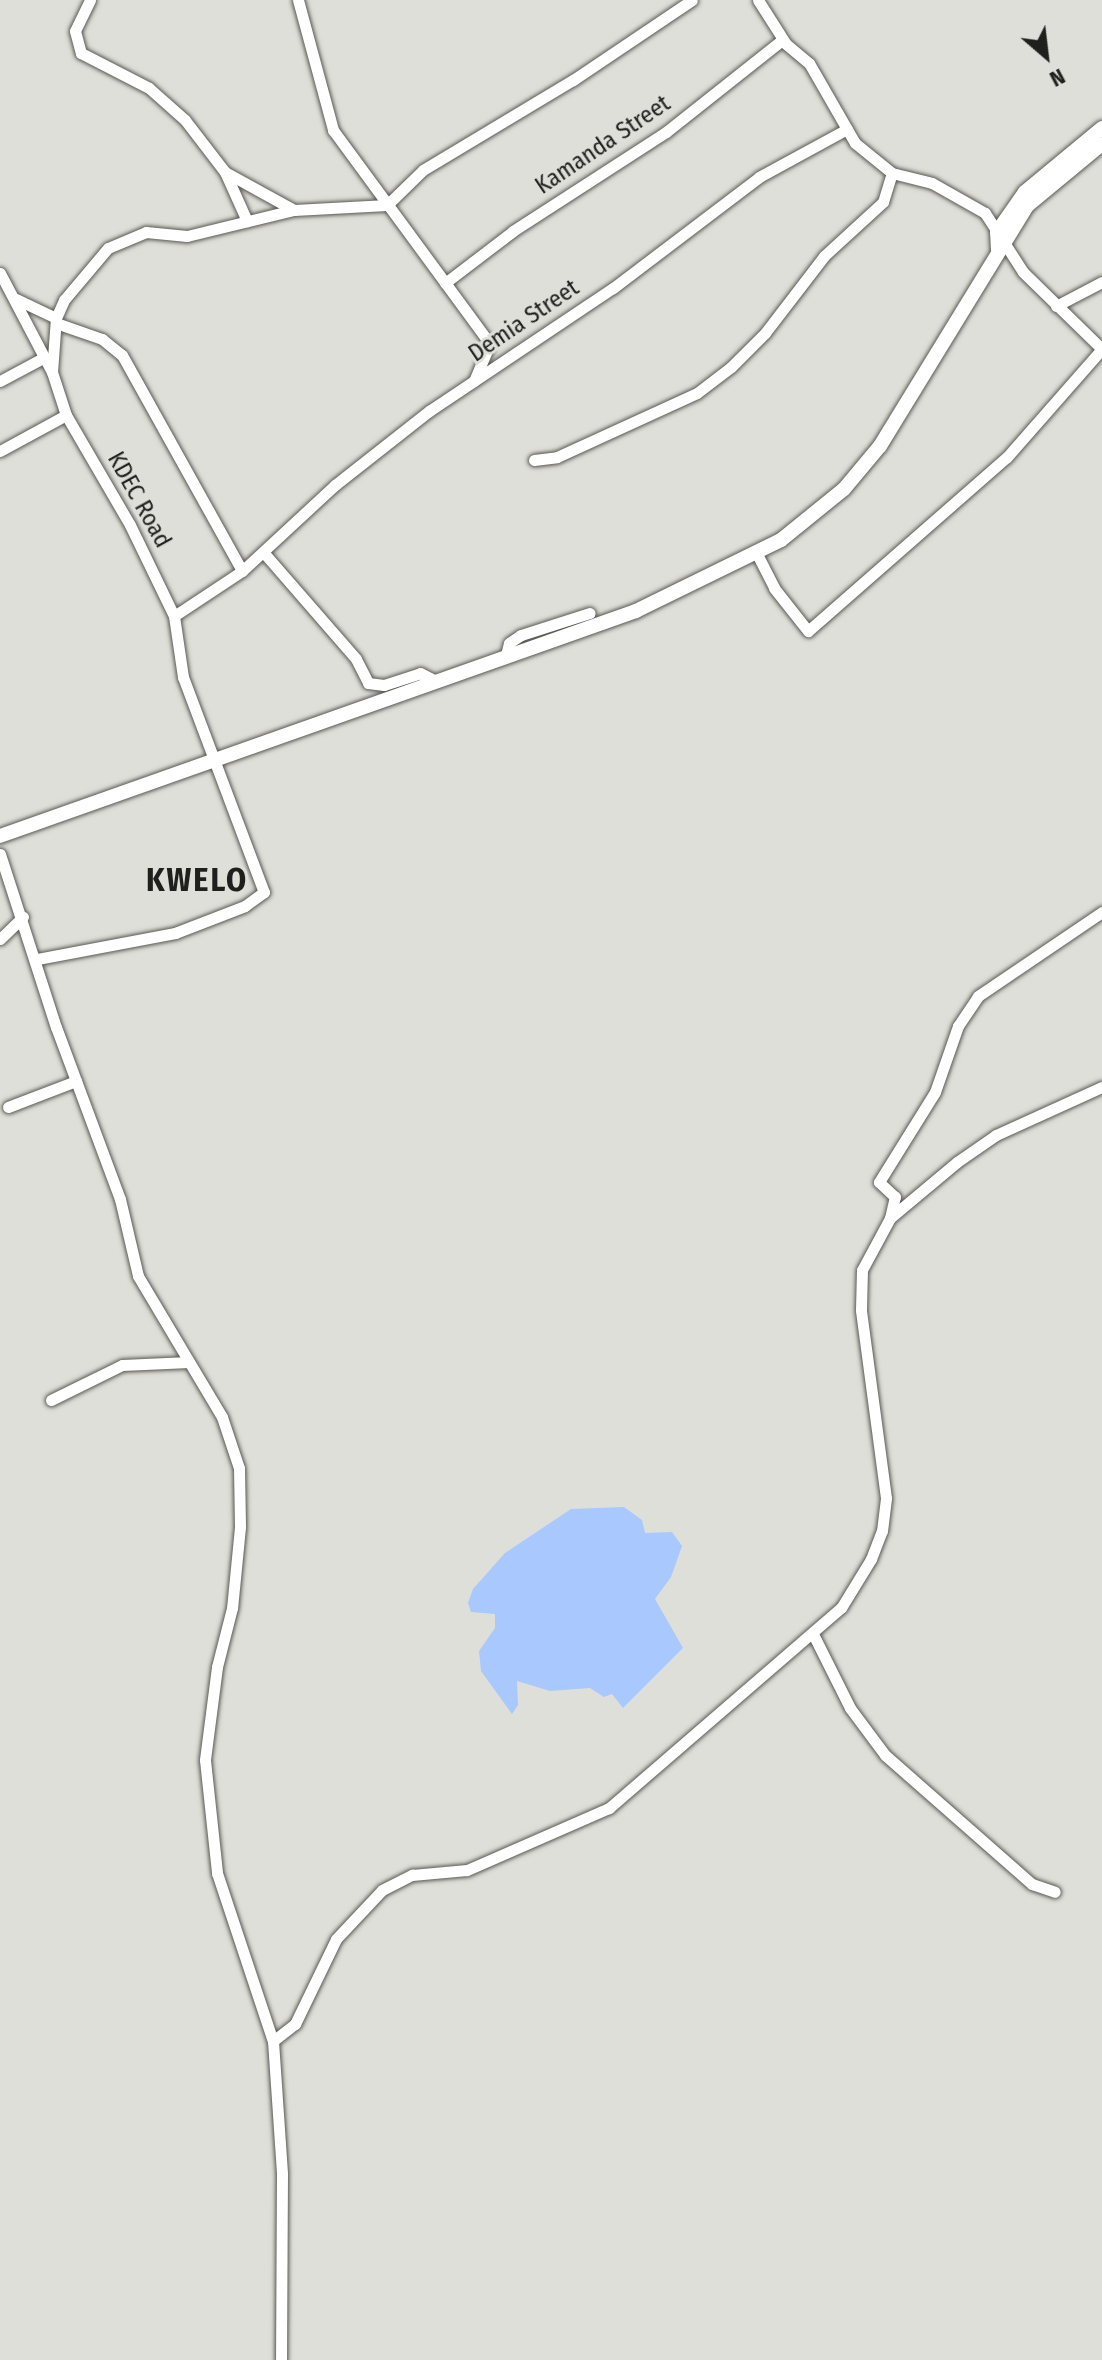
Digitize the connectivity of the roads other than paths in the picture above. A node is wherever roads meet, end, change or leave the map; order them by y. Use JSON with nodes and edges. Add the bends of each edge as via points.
{"nodes":[{"id":1,"x":90,"y":0,"type":"edge"},
{"id":2,"x":298,"y":0,"type":"edge"},
{"id":3,"x":692,"y":0,"type":"edge"},
{"id":4,"x":758,"y":0,"type":"edge"},
{"id":5,"x":782,"y":40,"type":"junction"},
{"id":6,"x":1102,"y":128,"type":"edge"},
{"id":7,"x":847,"y":129,"type":"junction"},
{"id":8,"x":1102,"y":144,"type":"edge"},
{"id":9,"x":225,"y":172,"type":"junction"},
{"id":10,"x":892,"y":173,"type":"junction"},
{"id":11,"x":387,"y":205,"type":"junction"},
{"id":12,"x":294,"y":210,"type":"junction"},
{"id":13,"x":247,"y":221,"type":"junction"},
{"id":14,"x":1000,"y":237,"type":"junction"},
{"id":15,"x":0,"y":273,"type":"edge"},
{"id":16,"x":1102,"y":282,"type":"edge"},
{"id":17,"x":445,"y":283,"type":"junction"},
{"id":18,"x":16,"y":299,"type":"junction"},
{"id":19,"x":1056,"y":306,"type":"junction"},
{"id":20,"x":56,"y":320,"type":"junction"},
{"id":21,"x":1102,"y":349,"type":"edge"},
{"id":22,"x":43,"y":358,"type":"junction"},
{"id":23,"x":52,"y":372,"type":"junction"},
{"id":24,"x":0,"y":381,"type":"edge"},
{"id":25,"x":474,"y":381,"type":"junction"},
{"id":26,"x":66,"y":415,"type":"junction"},
{"id":27,"x":0,"y":451,"type":"edge"},
{"id":28,"x":534,"y":460,"type":"dead end"},
{"id":29,"x":264,"y":553,"type":"junction"},
{"id":30,"x":757,"y":554,"type":"junction"},
{"id":31,"x":242,"y":571,"type":"junction"},
{"id":32,"x":590,"y":613,"type":"dead end"},
{"id":33,"x":174,"y":616,"type":"junction"},
{"id":34,"x":506,"y":655,"type":"junction"},
{"id":35,"x":434,"y":680,"type":"junction"},
{"id":36,"x":212,"y":759,"type":"junction"},
{"id":37,"x":0,"y":836,"type":"edge"},
{"id":38,"x":0,"y":854,"type":"edge"},
{"id":39,"x":1102,"y":912,"type":"edge"},
{"id":40,"x":23,"y":917,"type":"junction"},
{"id":41,"x":0,"y":939,"type":"edge"},
{"id":42,"x":37,"y":959,"type":"junction"},
{"id":43,"x":76,"y":1081,"type":"junction"},
{"id":44,"x":1102,"y":1087,"type":"edge"},
{"id":45,"x":8,"y":1107,"type":"dead end"},
{"id":46,"x":890,"y":1218,"type":"junction"},
{"id":47,"x":189,"y":1362,"type":"junction"},
{"id":48,"x":51,"y":1400,"type":"dead end"},
{"id":49,"x":814,"y":1636,"type":"junction"},
{"id":50,"x":1055,"y":1892,"type":"dead end"},
{"id":51,"x":273,"y":2041,"type":"junction"},
{"id":52,"x":281,"y":2360,"type":"edge"}],
"edges":[{"from":1,"to":9,"type":"street","via":[[75,31],[81,53],[149,88],[185,120]]},
{"from":2,"to":11,"type":"street","via":[[329,120]]},
{"from":3,"to":11,"type":"street","via":[[573,80],[423,170]]},
{"from":4,"to":5,"type":"street"},
{"from":5,"to":7,"type":"street","via":[[809,63]]},
{"from":5,"to":17,"type":"street","name":"Kamanda Street","via":[[666,132],[513,231]]},
{"from":6,"to":14,"type":"main road","via":[[1034,182]]},
{"from":7,"to":10,"type":"street","via":[[874,162]]},
{"from":7,"to":25,"type":"street","name":"Demia Street","via":[[759,177],[623,280]]},
{"from":8,"to":14,"type":"main road","via":[[1039,192]]},
{"from":9,"to":12,"type":"street"},
{"from":9,"to":13,"type":"street"},
{"from":10,"to":14,"type":"street","via":[[932,183],[985,213]]},
{"from":10,"to":28,"type":"street","via":[[883,202],[824,256],[765,333],[731,367],[697,393],[557,457]]},
{"from":11,"to":12,"type":"street"},
{"from":11,"to":17,"type":"street"},
{"from":12,"to":13,"type":"street"},
{"from":13,"to":20,"type":"street","via":[[187,236],[132,235],[108,248],[64,300]]},
{"from":14,"to":19,"type":"street","via":[[1023,272]]},
{"from":14,"to":30,"type":"main road","via":[[998,257],[863,468],[803,526]]},
{"from":15,"to":18,"type":"street","name":"KDEC Road"},
{"from":16,"to":19,"type":"street"},
{"from":17,"to":25,"type":"street","via":[[488,343]]},
{"from":18,"to":20,"type":"street"},
{"from":18,"to":22,"type":"street","name":"KDEC Road"},
{"from":19,"to":21,"type":"street"},
{"from":20,"to":23,"type":"street"},
{"from":20,"to":31,"type":"street","via":[[102,339],[122,355]]},
{"from":21,"to":30,"type":"street","via":[[1007,457],[808,631],[774,588]]},
{"from":22,"to":23,"type":"street","name":"KDEC Road"},
{"from":22,"to":24,"type":"street"},
{"from":23,"to":26,"type":"street","name":"KDEC Road"},
{"from":25,"to":29,"type":"street","name":"Demia Street","via":[[374,452]]},
{"from":26,"to":27,"type":"street"},
{"from":26,"to":33,"type":"street","name":"KDEC Road","via":[[130,525]]},
{"from":29,"to":31,"type":"street","name":"Demia Street"},
{"from":29,"to":35,"type":"street","via":[[356,659],[368,683],[384,685],[420,673]]},
{"from":30,"to":34,"type":"main road","via":[[636,611]]},
{"from":31,"to":33,"type":"street","name":"Demia Street"},
{"from":32,"to":34,"type":"street","via":[[521,635],[509,643]]},
{"from":33,"to":36,"type":"street","name":"KDEC Road","via":[[183,677]]},
{"from":34,"to":35,"type":"main road"},
{"from":35,"to":36,"type":"main road"},
{"from":36,"to":37,"type":"main road"},
{"from":36,"to":42,"type":"street","name":"KDEC Road","via":[[264,892],[245,906],[175,933]]},
{"from":38,"to":40,"type":"street"},
{"from":39,"to":46,"type":"street","via":[[978,996],[958,1026],[935,1092],[879,1182],[895,1197]]},
{"from":40,"to":41,"type":"street"},
{"from":40,"to":42,"type":"street"},
{"from":42,"to":43,"type":"street"},
{"from":43,"to":45,"type":"street"},
{"from":43,"to":47,"type":"street","via":[[120,1199],[138,1276]]},
{"from":44,"to":46,"type":"street","via":[[996,1135]]},
{"from":46,"to":49,"type":"street","via":[[860,1280],[884,1454],[882,1531],[854,1592]]},
{"from":47,"to":48,"type":"street","via":[[122,1365]]},
{"from":47,"to":51,"type":"street","via":[[222,1417],[239,1468],[232,1608],[217,1667],[205,1760],[217,1873]]},
{"from":49,"to":50,"type":"street","via":[[850,1708],[885,1755],[1032,1884],[1048,1894]]},
{"from":49,"to":51,"type":"street","via":[[609,1808],[467,1870],[412,1875],[382,1890],[336,1939],[295,2024]]},
{"from":51,"to":52,"type":"street","via":[[282,2174]]}]}
